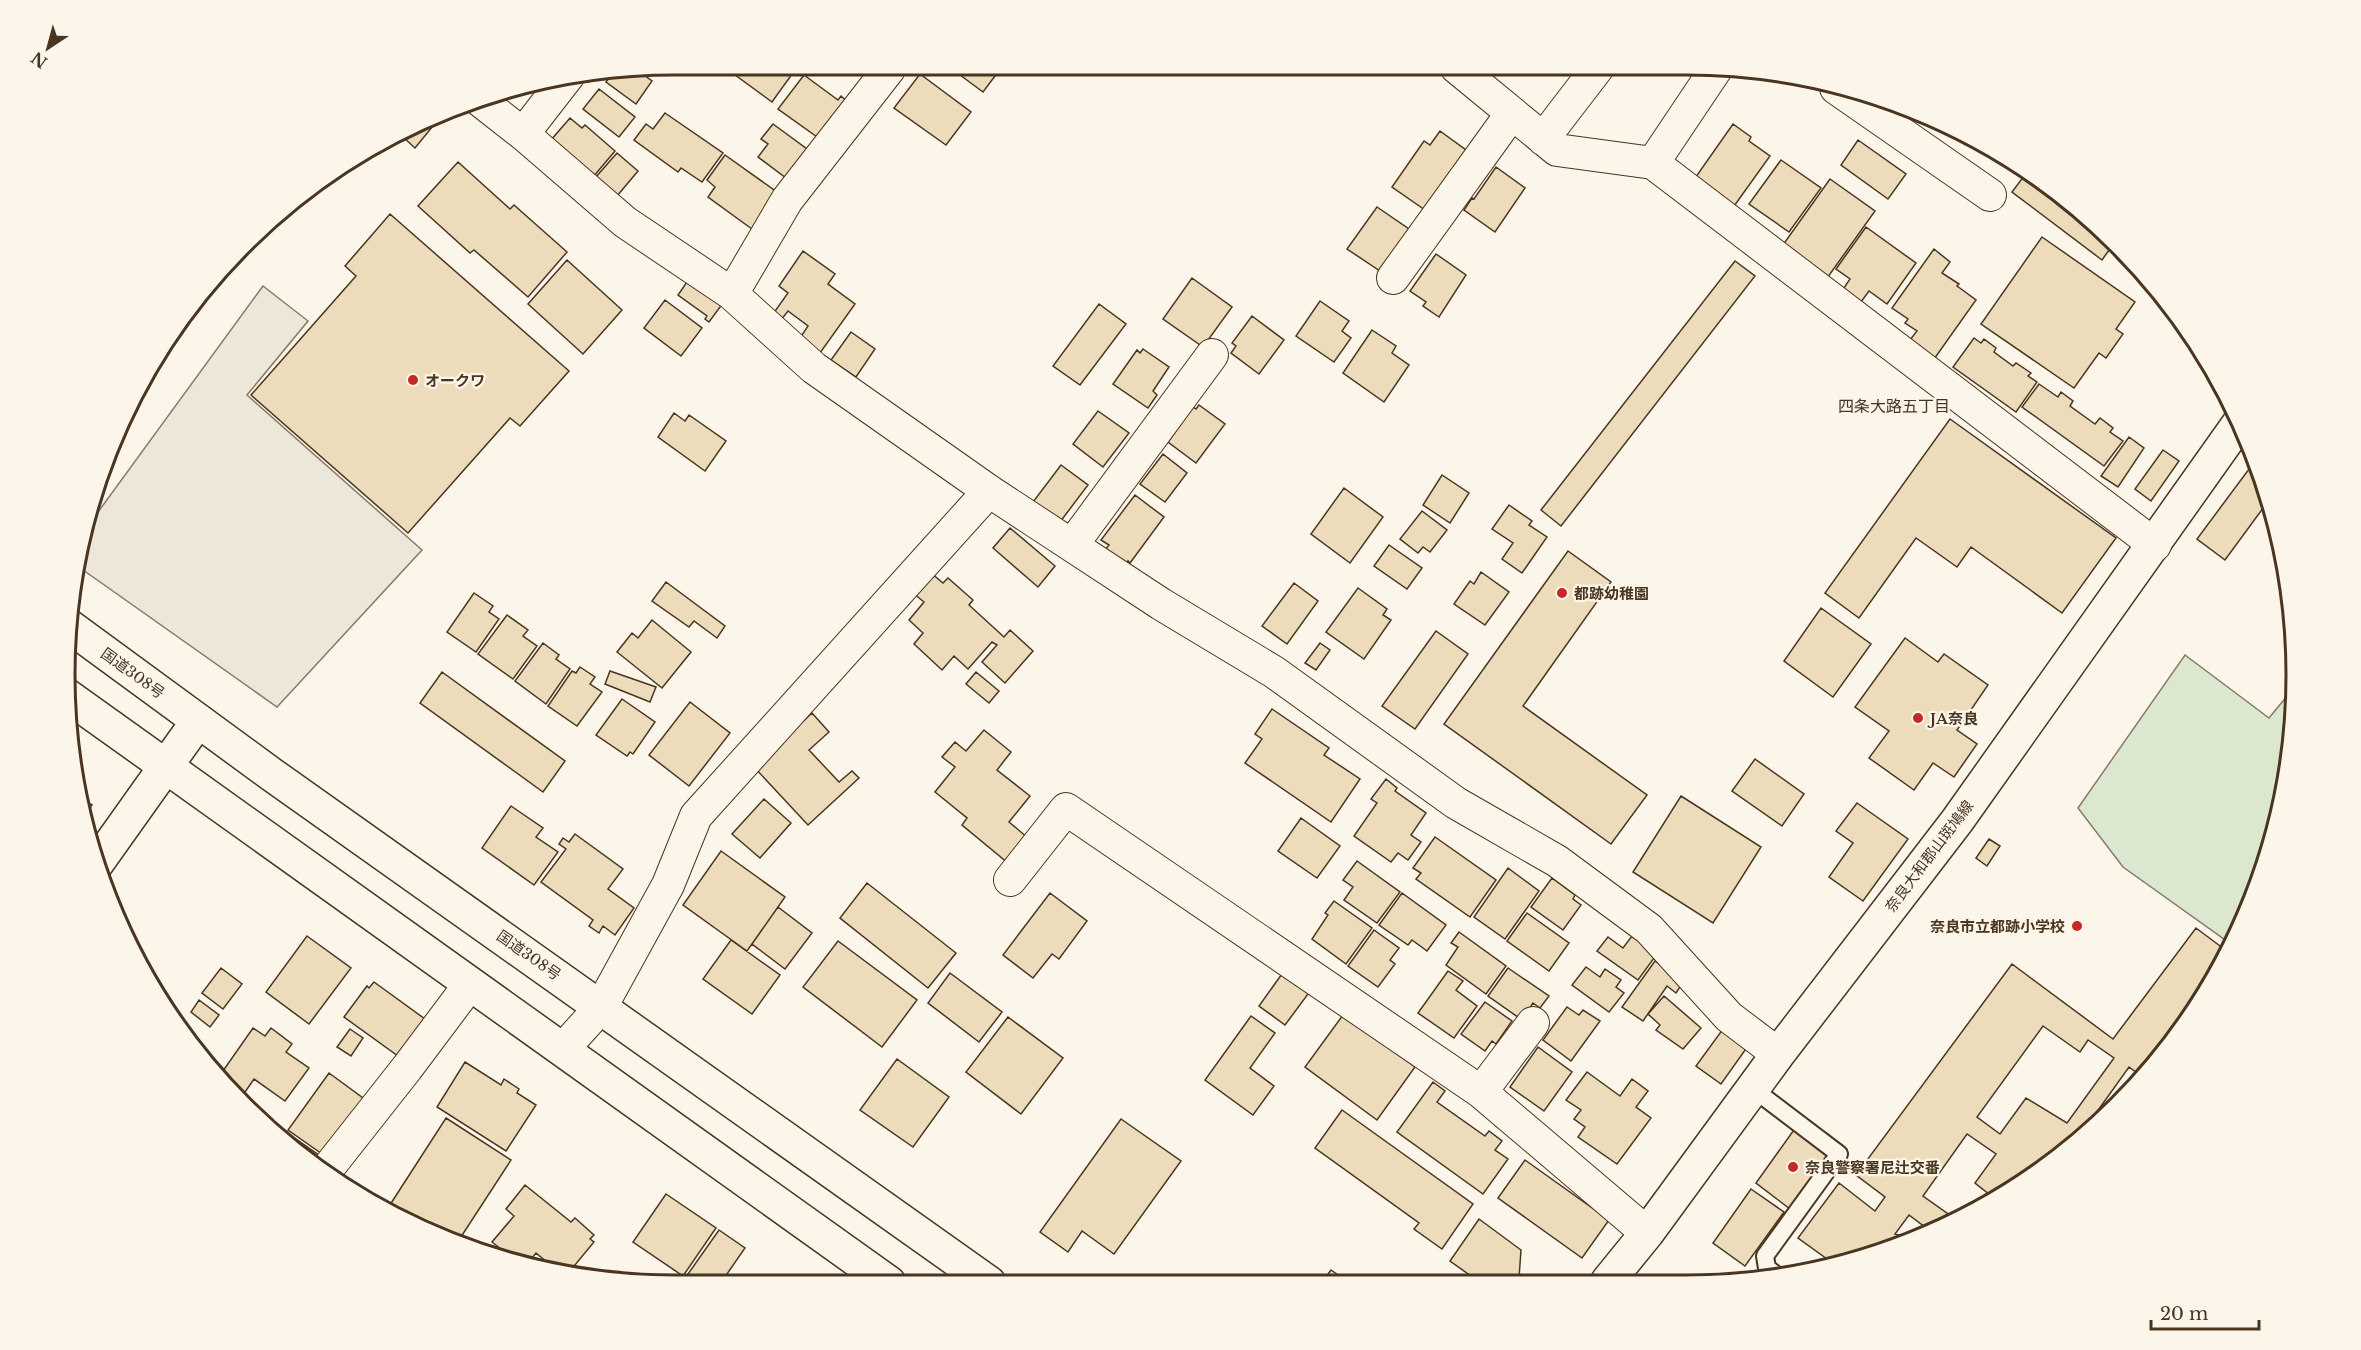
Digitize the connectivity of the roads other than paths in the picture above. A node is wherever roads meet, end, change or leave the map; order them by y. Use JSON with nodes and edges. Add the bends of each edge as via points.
{"nodes":[{"id":1,"x":884,"y":75,"type":"edge"},
{"id":2,"x":1466,"y":75,"type":"edge"},
{"id":3,"x":1592,"y":75,"type":"edge"},
{"id":4,"x":1712,"y":76,"type":"edge"},
{"id":5,"x":560,"y":87,"type":"edge"},
{"id":6,"x":1850,"y":98,"type":"edge"},
{"id":7,"x":487,"y":105,"type":"edge"},
{"id":8,"x":1512,"y":113,"type":"junction"},
{"id":9,"x":524,"y":134,"type":"junction"},
{"id":10,"x":1543,"y":139,"type":"junction"},
{"id":11,"x":1653,"y":163,"type":"junction"},
{"id":12,"x":1990,"y":195,"type":"dead end"},
{"id":13,"x":1393,"y":278,"type":"dead end"},
{"id":14,"x":732,"y":294,"type":"junction"},
{"id":15,"x":1212,"y":355,"type":"dead end"},
{"id":16,"x":2234,"y":431,"type":"edge"},
{"id":17,"x":988,"y":491,"type":"junction"},
{"id":18,"x":1072,"y":545,"type":"junction"},
{"id":19,"x":2155,"y":545,"type":"junction"},
{"id":20,"x":76,"y":631,"type":"edge"},
{"id":21,"x":76,"y":702,"type":"edge"},
{"id":22,"x":198,"y":721,"type":"junction"},
{"id":23,"x":167,"y":765,"type":"junction"},
{"id":24,"x":103,"y":855,"type":"edge"},
{"id":25,"x":1010,"y":880,"type":"dead end"},
{"id":26,"x":470,"y":984,"type":"junction"},
{"id":27,"x":601,"y":1007,"type":"junction"},
{"id":28,"x":1533,"y":1023,"type":"dead end"},
{"id":29,"x":562,"y":1049,"type":"junction"},
{"id":30,"x":1778,"y":1054,"type":"junction"},
{"id":31,"x":1752,"y":1088,"type":"junction"},
{"id":32,"x":1481,"y":1092,"type":"junction"},
{"id":33,"x":330,"y":1165,"type":"edge"},
{"id":34,"x":1647,"y":1233,"type":"junction"},
{"id":35,"x":1769,"y":1269,"type":"edge"},
{"id":36,"x":878,"y":1275,"type":"edge"},
{"id":37,"x":978,"y":1275,"type":"edge"},
{"id":38,"x":1613,"y":1275,"type":"edge"}],
"edges":[{"from":1,"to":14,"type":"street","via":[[787,200]]},
{"from":2,"to":8,"type":"street"},
{"from":3,"to":10,"type":"street"},
{"from":4,"to":11,"type":"street"},
{"from":5,"to":9,"type":"street"},
{"from":6,"to":12,"type":"street"},
{"from":7,"to":9,"type":"street"},
{"from":8,"to":10,"type":"street"},
{"from":8,"to":13,"type":"street"},
{"from":9,"to":14,"type":"street","via":[[625,222]]},
{"from":10,"to":11,"type":"street","via":[[1557,150]]},
{"from":11,"to":19,"type":"street"},
{"from":14,"to":17,"type":"street","via":[[814,368]]},
{"from":15,"to":18,"type":"street"},
{"from":16,"to":19,"type":"main road","name":"奈良大和郡山斑鳩線"},
{"from":17,"to":18,"type":"street"},
{"from":17,"to":27,"type":"street","via":[[696,816],[668,885]]},
{"from":18,"to":30,"type":"street","via":[[1274,672],[1456,803],[1557,861],[1649,929],[1729,1017]]},
{"from":19,"to":30,"type":"main road","name":"奈良大和郡山斑鳩線","via":[[1957,821]]},
{"from":20,"to":22,"type":"main road","name":"国道308号"},
{"from":21,"to":23,"type":"main road"},
{"from":22,"to":23,"type":"main road"},
{"from":22,"to":27,"type":"main road","name":"国道308号"},
{"from":23,"to":24,"type":"main road"},
{"from":23,"to":26,"type":"main road"},
{"from":25,"to":32,"type":"street","via":[[1066,810]]},
{"from":26,"to":29,"type":"main road"},
{"from":26,"to":33,"type":"street"},
{"from":27,"to":29,"type":"street"},
{"from":27,"to":37,"type":"main road","name":"国道308号"},
{"from":28,"to":32,"type":"street"},
{"from":29,"to":36,"type":"main road"},
{"from":30,"to":31,"type":"main road","name":"奈良大和郡山斑鳩線"},
{"from":31,"to":34,"type":"main road","name":"奈良大和郡山斑鳩線"},
{"from":31,"to":35,"type":"lane","via":[[1839,1154],[1765,1256]]},
{"from":32,"to":34,"type":"street"},
{"from":34,"to":38,"type":"main road","name":"奈良大和郡山斑鳩線"}]}
